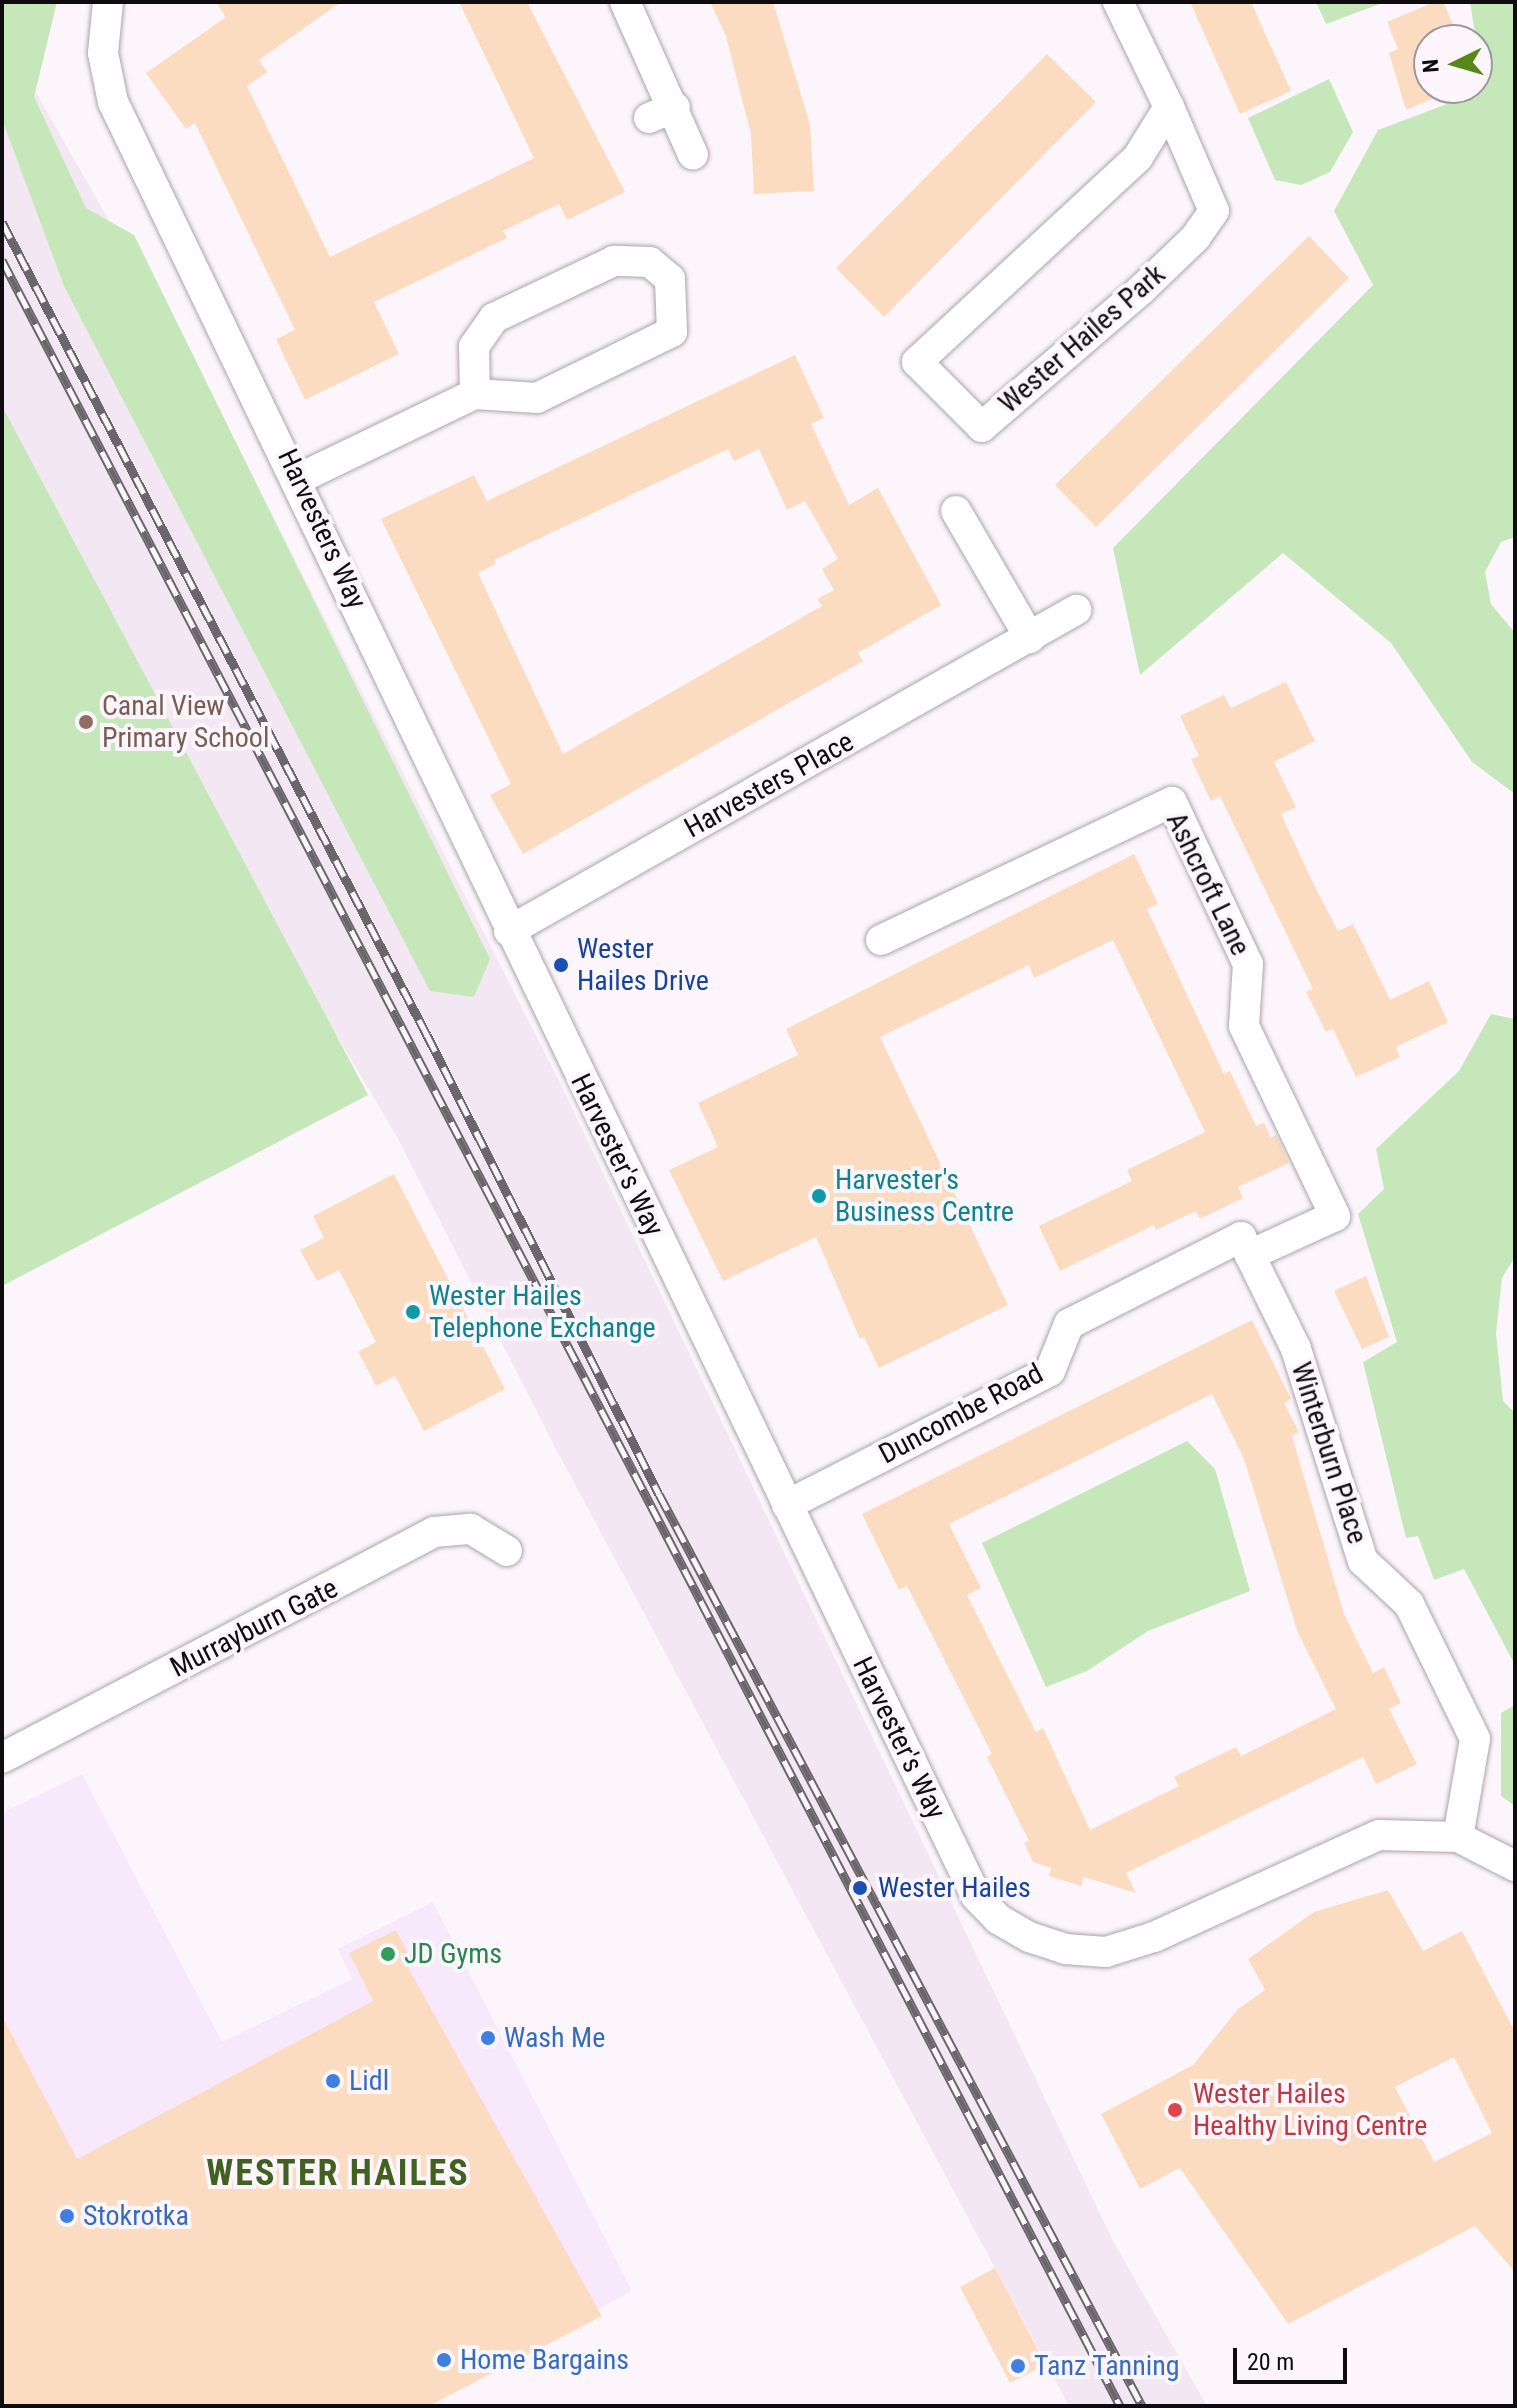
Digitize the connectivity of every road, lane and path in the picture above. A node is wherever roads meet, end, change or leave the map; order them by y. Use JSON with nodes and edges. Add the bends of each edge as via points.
{"nodes":[{"id":1,"x":108,"y":2,"type":"edge"},
{"id":2,"x":625,"y":2,"type":"edge"},
{"id":3,"x":1118,"y":2,"type":"edge"},
{"id":4,"x":1169,"y":107,"type":"junction"},
{"id":5,"x":693,"y":155,"type":"dead end"},
{"id":6,"x":475,"y":394,"type":"junction"},
{"id":7,"x":298,"y":479,"type":"junction"},
{"id":8,"x":956,"y":511,"type":"dead end"},
{"id":9,"x":1076,"y":610,"type":"dead end"},
{"id":10,"x":1030,"y":638,"type":"junction"},
{"id":11,"x":509,"y":931,"type":"junction"},
{"id":12,"x":881,"y":940,"type":"dead end"},
{"id":13,"x":567,"y":1051,"type":"joint"},
{"id":14,"x":1245,"y":1246,"type":"junction"},
{"id":15,"x":787,"y":1505,"type":"junction"},
{"id":16,"x":507,"y":1551,"type":"dead end"},
{"id":17,"x":2,"y":1758,"type":"edge"},
{"id":18,"x":1458,"y":1837,"type":"junction"},
{"id":19,"x":1515,"y":1866,"type":"edge"}],
"edges":[{"from":1,"to":7,"type":"street","name":"Harvesters Way","via":[[103,53],[113,102]]},
{"from":2,"to":5,"type":"street","via":[[662,113]]},
{"from":3,"to":4,"type":"street","name":"Wester Hailes Park"},
{"from":4,"to":4,"type":"street","name":"Wester Hailes Park","via":[[1214,211],[1196,237],[1141,290],[982,427],[917,362],[1138,157]]},
{"from":6,"to":6,"type":"street","via":[[537,398],[672,332],[670,279],[650,262],[614,261],[494,318],[474,347]]},
{"from":6,"to":7,"type":"street"},
{"from":7,"to":11,"type":"street","name":"Harvesters Way"},
{"from":8,"to":10,"type":"street"},
{"from":9,"to":10,"type":"street","name":"Harvesters Place"},
{"from":10,"to":11,"type":"street","name":"Harvesters Place"},
{"from":11,"to":13,"type":"street","name":"Harvesters Way"},
{"from":12,"to":14,"type":"street","name":"Ashcroft Lane","via":[[1172,802],[1248,964],[1244,1026],[1335,1216]]},
{"from":13,"to":15,"type":"street","name":"Harvester's Way"},
{"from":14,"to":15,"type":"street","name":"Duncombe Road","via":[[1069,1324],[1050,1371]]},
{"from":14,"to":18,"type":"street","name":"Winterburn Place","via":[[1296,1349],[1363,1561],[1409,1604],[1475,1739]]},
{"from":15,"to":18,"type":"street","name":"Harvester's Way","via":[[976,1896],[998,1919],[1029,1937],[1065,1949],[1106,1952],[1154,1937],[1379,1835]]},
{"from":16,"to":17,"type":"street","name":"Murrayburn Gate","via":[[471,1529],[434,1532]]},
{"from":18,"to":19,"type":"street","name":"Harvester's Way"}]}
